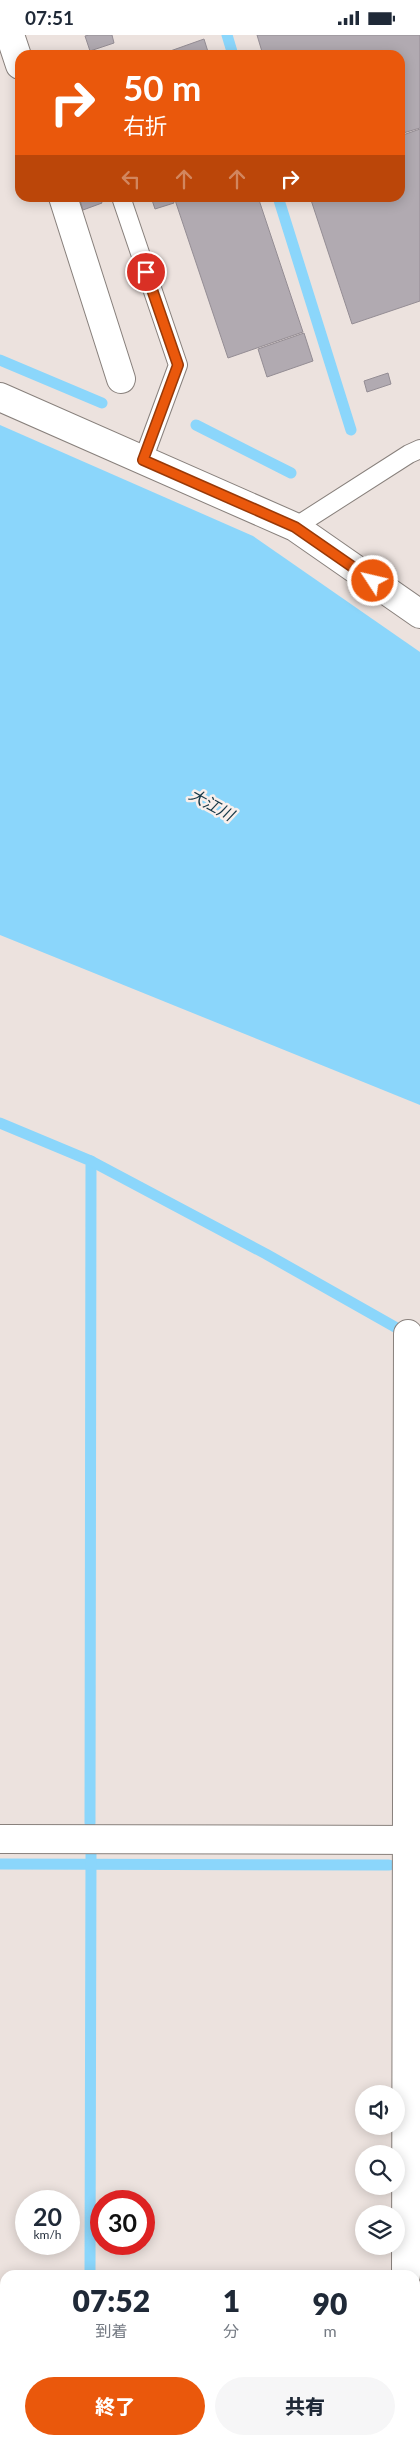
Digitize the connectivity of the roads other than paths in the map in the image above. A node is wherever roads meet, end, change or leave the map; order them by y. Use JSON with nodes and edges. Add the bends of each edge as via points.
{"nodes":[{"id":1,"x":65,"y":202,"type":"edge"},
{"id":2,"x":123,"y":202,"type":"edge"},
{"id":3,"x":121,"y":379,"type":"dead end"},
{"id":4,"x":0,"y":397,"type":"edge"},
{"id":5,"x":420,"y":449,"type":"edge"},
{"id":6,"x":143,"y":460,"type":"junction"},
{"id":7,"x":295,"y":527,"type":"junction"},
{"id":8,"x":420,"y":614,"type":"edge"},
{"id":9,"x":408,"y":1334,"type":"dead end"},
{"id":10,"x":0,"y":1839,"type":"edge"},
{"id":11,"x":413,"y":1839,"type":"edge"},
{"id":12,"x":406,"y":2270,"type":"edge"}],
"edges":[{"from":1,"to":3,"type":"street"},
{"from":2,"to":6,"type":"lane","via":[[178,365]]},
{"from":4,"to":6,"type":"street"},
{"from":5,"to":7,"type":"lane"},
{"from":6,"to":7,"type":"street"},
{"from":7,"to":8,"type":"street"},
{"from":9,"to":11,"type":"street"},
{"from":10,"to":11,"type":"street"},
{"from":11,"to":12,"type":"street"}]}
